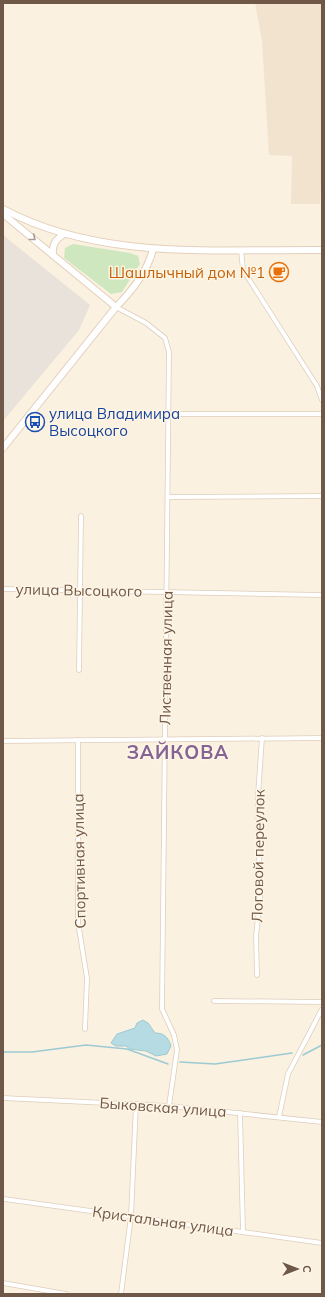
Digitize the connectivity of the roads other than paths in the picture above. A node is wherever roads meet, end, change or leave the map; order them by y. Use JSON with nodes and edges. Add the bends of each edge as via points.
{"nodes":[{"id":1,"x":3,"y":209,"type":"edge"},
{"id":2,"x":3,"y":214,"type":"edge"},
{"id":3,"x":64,"y":234,"type":"junction"},
{"id":4,"x":153,"y":249,"type":"junction"},
{"id":5,"x":241,"y":250,"type":"junction"},
{"id":6,"x":322,"y":250,"type":"edge"},
{"id":7,"x":53,"y":255,"type":"junction"},
{"id":8,"x":116,"y":307,"type":"junction"},
{"id":9,"x":322,"y":400,"type":"edge"},
{"id":10,"x":169,"y":414,"type":"junction"},
{"id":11,"x":322,"y":414,"type":"edge"},
{"id":12,"x":3,"y":448,"type":"edge"},
{"id":13,"x":322,"y":496,"type":"edge"},
{"id":14,"x":168,"y":497,"type":"junction"},
{"id":15,"x":81,"y":516,"type":"dead end"},
{"id":16,"x":3,"y":588,"type":"edge"},
{"id":17,"x":79,"y":590,"type":"junction"},
{"id":18,"x":167,"y":592,"type":"junction"},
{"id":19,"x":322,"y":595,"type":"edge"},
{"id":20,"x":79,"y":670,"type":"dead end"},
{"id":21,"x":164,"y":738,"type":"junction"},
{"id":22,"x":262,"y":738,"type":"junction"},
{"id":23,"x":322,"y":738,"type":"edge"},
{"id":24,"x":78,"y":740,"type":"junction"},
{"id":25,"x":3,"y":741,"type":"edge"},
{"id":26,"x":257,"y":975,"type":"dead end"},
{"id":27,"x":214,"y":1001,"type":"dead end"},
{"id":28,"x":322,"y":1002,"type":"edge"},
{"id":29,"x":322,"y":1009,"type":"edge"},
{"id":30,"x":85,"y":1029,"type":"dead end"},
{"id":31,"x":3,"y":1098,"type":"edge"},
{"id":32,"x":136,"y":1104,"type":"junction"},
{"id":33,"x":169,"y":1106,"type":"junction"},
{"id":34,"x":240,"y":1113,"type":"junction"},
{"id":35,"x":280,"y":1117,"type":"junction"},
{"id":36,"x":322,"y":1122,"type":"edge"},
{"id":37,"x":4,"y":1199,"type":"edge"},
{"id":38,"x":131,"y":1216,"type":"junction"},
{"id":39,"x":243,"y":1232,"type":"junction"},
{"id":40,"x":322,"y":1243,"type":"edge"},
{"id":41,"x":3,"y":1283,"type":"edge"},
{"id":42,"x":66,"y":1294,"type":"edge"},
{"id":43,"x":121,"y":1294,"type":"edge"}],
"edges":[{"from":1,"to":3,"type":"main road"},
{"from":2,"to":7,"type":"main road","one_way":true},
{"from":3,"to":4,"type":"main road","via":[[110,244]]},
{"from":3,"to":7,"type":"main road","via":[[57,238],[52,247]]},
{"from":4,"to":5,"type":"main road"},
{"from":4,"to":8,"type":"main road","via":[[150,260],[126,297]]},
{"from":5,"to":6,"type":"main road"},
{"from":5,"to":9,"type":"street","via":[[243,270],[317,386]]},
{"from":7,"to":8,"type":"main road"},
{"from":8,"to":10,"type":"street","name":"Лиственная улица","via":[[146,323],[165,338],[169,352]]},
{"from":8,"to":12,"type":"main road"},
{"from":10,"to":11,"type":"street"},
{"from":10,"to":14,"type":"street","name":"Лиственная улица"},
{"from":13,"to":14,"type":"street"},
{"from":14,"to":18,"type":"street","name":"Лиственная улица"},
{"from":15,"to":17,"type":"street"},
{"from":16,"to":17,"type":"street","name":"улица Высоцкого"},
{"from":17,"to":18,"type":"street","name":"улица Высоцкого"},
{"from":17,"to":20,"type":"street"},
{"from":18,"to":19,"type":"street","name":"улица Высоцкого"},
{"from":18,"to":21,"type":"street","name":"Лиственная улица"},
{"from":21,"to":22,"type":"street"},
{"from":21,"to":24,"type":"street"},
{"from":21,"to":33,"type":"street","name":"Лиственная улица","via":[[162,1009],[174,1035],[177,1050]]},
{"from":22,"to":23,"type":"street"},
{"from":22,"to":26,"type":"street","name":"Логовой переулок","via":[[258,795],[260,899],[256,936]]},
{"from":24,"to":25,"type":"street"},
{"from":24,"to":30,"type":"street","name":"Спортивная улица","via":[[78,922],[87,978]]},
{"from":27,"to":28,"type":"street"},
{"from":29,"to":35,"type":"street","via":[[288,1074]]},
{"from":31,"to":32,"type":"street","name":"Быковская улица"},
{"from":32,"to":33,"type":"street","name":"Быковская улица"},
{"from":32,"to":38,"type":"street"},
{"from":33,"to":34,"type":"street","name":"Быковская улица"},
{"from":34,"to":35,"type":"street","name":"Быковская улица"},
{"from":34,"to":39,"type":"street"},
{"from":35,"to":36,"type":"street","name":"Быковская улица"},
{"from":37,"to":38,"type":"street","name":"Кристальная улица"},
{"from":38,"to":39,"type":"street","name":"Кристальная улица"},
{"from":38,"to":43,"type":"street"},
{"from":39,"to":40,"type":"street","name":"Кристальная улица"},
{"from":41,"to":42,"type":"street"}]}
